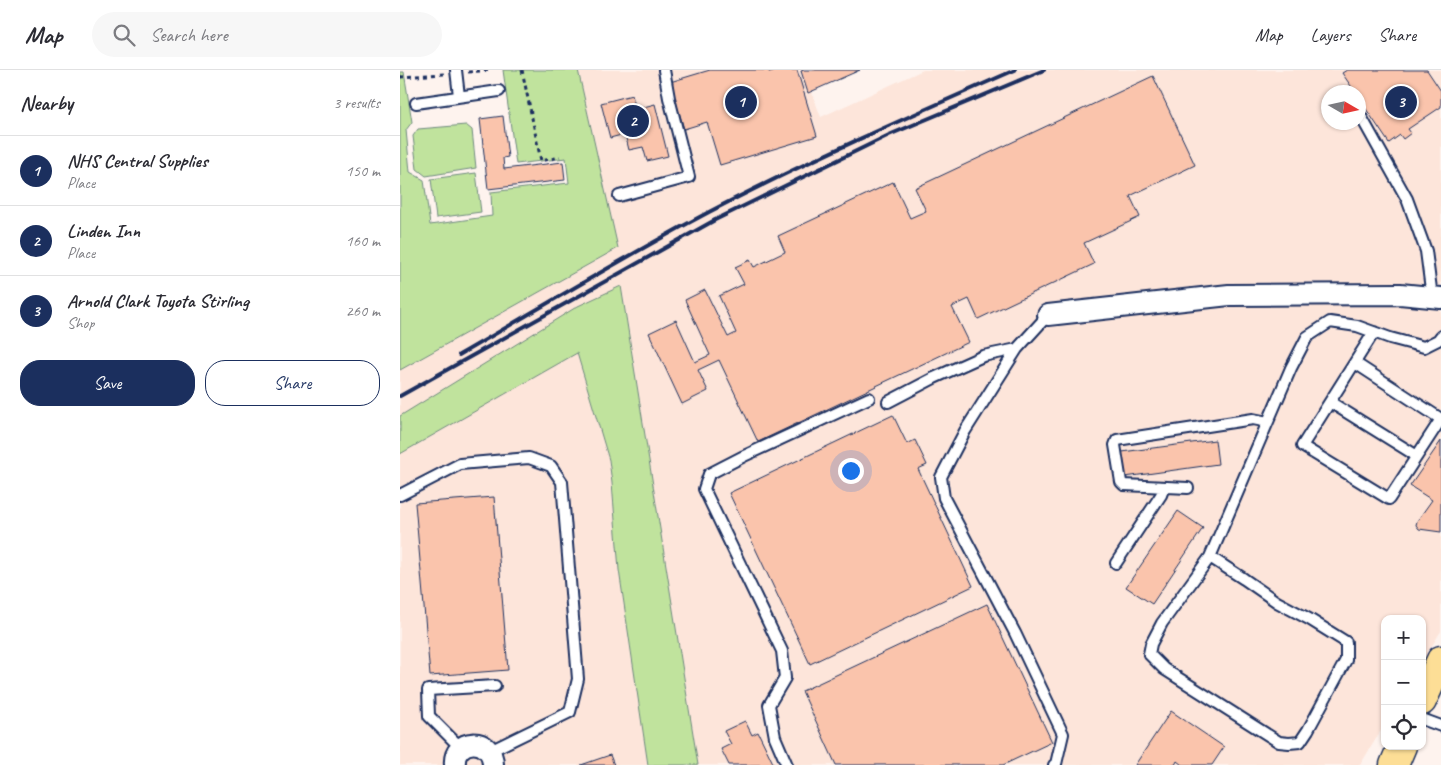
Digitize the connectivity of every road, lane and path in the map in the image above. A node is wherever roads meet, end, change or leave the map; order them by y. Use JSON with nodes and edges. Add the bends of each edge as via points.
{"nodes":[{"id":1,"x":456,"y":70,"type":"edge"},
{"id":2,"x":522,"y":70,"type":"edge"},
{"id":3,"x":664,"y":70,"type":"edge"},
{"id":4,"x":499,"y":91,"type":"dead end"},
{"id":5,"x":459,"y":96,"type":"junction"},
{"id":6,"x":416,"y":103,"type":"dead end"},
{"id":7,"x":1366,"y":126,"type":"edge"},
{"id":8,"x":560,"y":157,"type":"dead end"},
{"id":9,"x":619,"y":196,"type":"dead end"},
{"id":10,"x":1436,"y":297,"type":"edge"},
{"id":11,"x":1048,"y":314,"type":"joint"},
{"id":12,"x":1374,"y":332,"type":"junction"},
{"id":13,"x":1441,"y":336,"type":"edge"},
{"id":14,"x":1017,"y":349,"type":"junction"},
{"id":15,"x":1355,"y":363,"type":"junction"},
{"id":16,"x":869,"y":398,"type":"dead end"},
{"id":17,"x":888,"y":402,"type":"dead end"},
{"id":18,"x":1330,"y":402,"type":"junction"},
{"id":19,"x":1441,"y":419,"type":"edge"},
{"id":20,"x":1268,"y":422,"type":"junction"},
{"id":21,"x":1417,"y":456,"type":"junction"},
{"id":22,"x":1164,"y":487,"type":"junction"},
{"id":23,"x":1188,"y":488,"type":"dead end"},
{"id":24,"x":400,"y":496,"type":"edge"},
{"id":25,"x":1210,"y":557,"type":"junction"},
{"id":26,"x":1116,"y":563,"type":"dead end"},
{"id":27,"x":1441,"y":660,"type":"edge"},
{"id":28,"x":495,"y":686,"type":"dead end"},
{"id":29,"x":1426,"y":692,"type":"edge"},
{"id":30,"x":1426,"y":720,"type":"edge"},
{"id":31,"x":1441,"y":726,"type":"edge"},
{"id":32,"x":1400,"y":750,"type":"edge"},
{"id":33,"x":458,"y":756,"type":"edge"},
{"id":34,"x":492,"y":758,"type":"edge"},
{"id":35,"x":787,"y":765,"type":"edge"},
{"id":36,"x":1054,"y":765,"type":"edge"},
{"id":37,"x":1394,"y":765,"type":"edge"}],
"edges":[{"from":1,"to":5,"type":"lane"},
{"from":2,"to":8,"type":"path","via":[[541,161]]},
{"from":3,"to":9,"type":"lane","via":[[689,177]]},
{"from":4,"to":5,"type":"lane"},
{"from":5,"to":6,"type":"lane"},
{"from":7,"to":10,"type":"lane","via":[[1407,200],[1426,251]]},
{"from":10,"to":11,"type":"street","via":[[1400,294],[1229,295]]},
{"from":11,"to":14,"type":"lane"},
{"from":12,"to":13,"type":"lane","via":[[1424,347]]},
{"from":12,"to":15,"type":"lane"},
{"from":12,"to":20,"type":"lane","via":[[1330,322],[1307,337]]},
{"from":14,"to":17,"type":"lane","via":[[983,356]]},
{"from":14,"to":36,"type":"lane","via":[[940,477],[944,498],[1015,633],[1062,734]]},
{"from":15,"to":18,"type":"lane"},
{"from":15,"to":19,"type":"lane"},
{"from":16,"to":35,"type":"lane","via":[[709,474],[704,489],[782,651],[785,678],[769,705],[775,737]]},
{"from":18,"to":21,"type":"lane"},
{"from":18,"to":21,"type":"lane","via":[[1302,446],[1388,499]]},
{"from":19,"to":21,"type":"lane"},
{"from":20,"to":22,"type":"lane","via":[[1253,419],[1117,440],[1120,482],[1130,486]]},
{"from":20,"to":25,"type":"lane"},
{"from":22,"to":23,"type":"lane"},
{"from":22,"to":26,"type":"lane"},
{"from":24,"to":34,"type":"lane","via":[[460,464],[529,458],[551,466],[562,482],[578,679],[570,712]]},
{"from":25,"to":25,"type":"lane","via":[[1162,623],[1149,654],[1164,669],[1279,742],[1300,742],[1346,660],[1346,642],[1277,602]]},
{"from":27,"to":29,"type":"main road"},
{"from":28,"to":33,"type":"lane","via":[[428,690],[429,716]]},
{"from":30,"to":31,"type":"lane"},
{"from":32,"to":37,"type":"main road"},
{"from":33,"to":34,"type":"street","via":[[474,743],[485,746]]}]}
